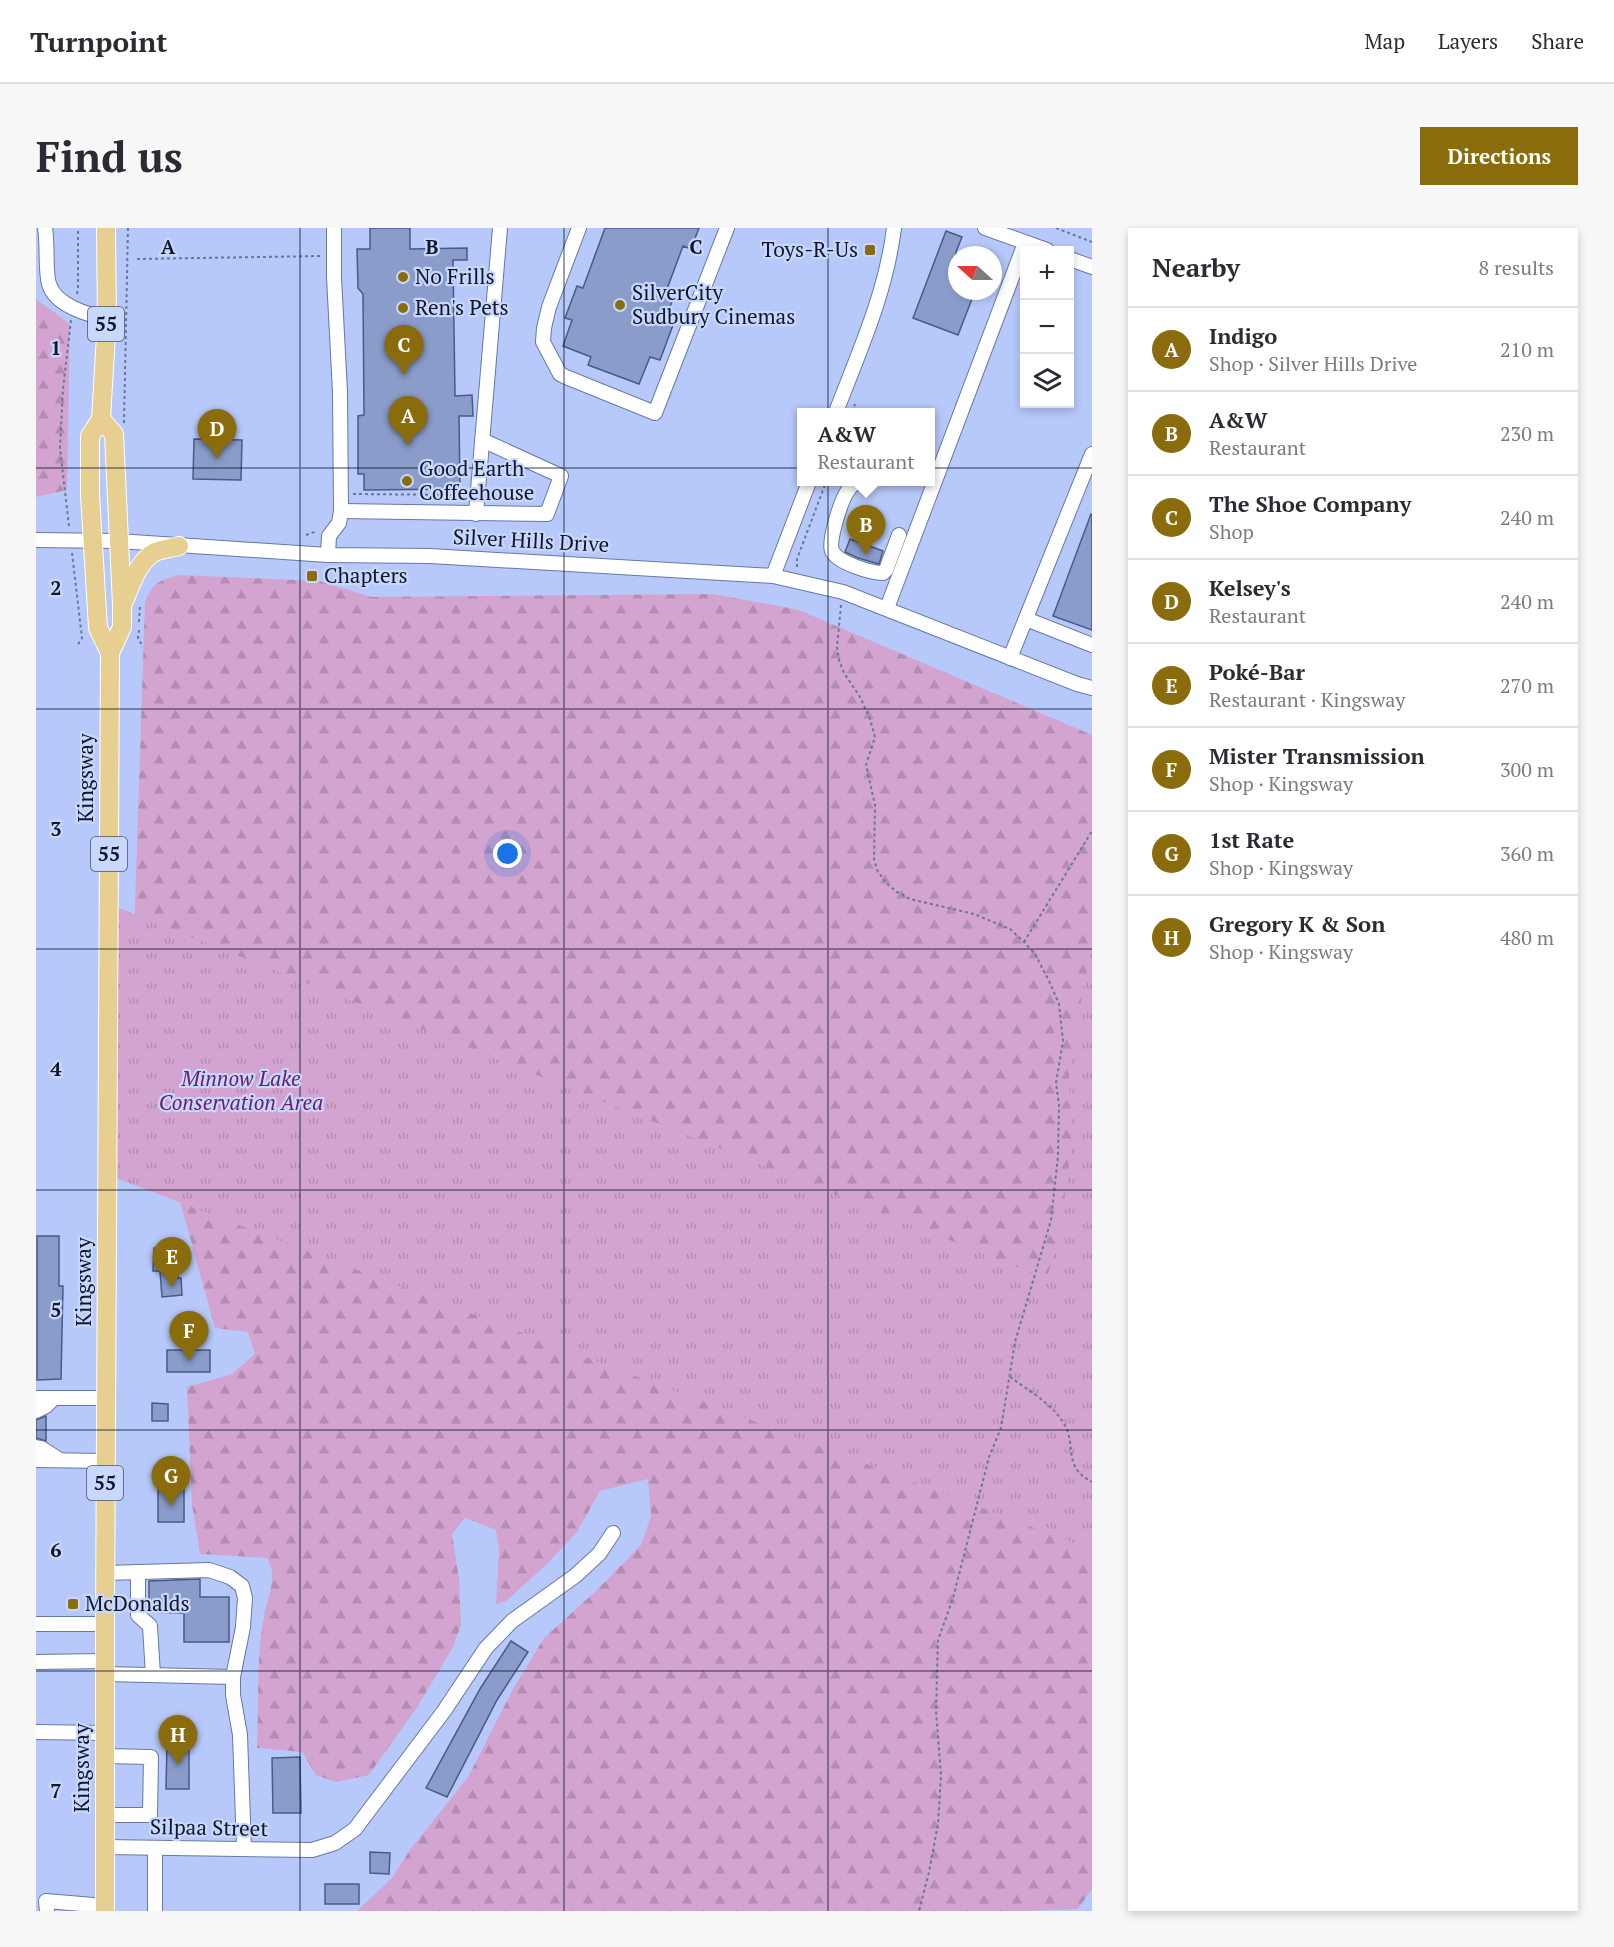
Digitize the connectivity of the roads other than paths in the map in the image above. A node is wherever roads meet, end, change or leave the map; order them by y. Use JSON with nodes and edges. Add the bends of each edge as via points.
{"nodes":[{"id":1,"x":45,"y":228,"type":"edge"},
{"id":2,"x":106,"y":228,"type":"edge"},
{"id":3,"x":334,"y":228,"type":"edge"},
{"id":4,"x":500,"y":228,"type":"edge"},
{"id":5,"x":579,"y":228,"type":"edge"},
{"id":6,"x":728,"y":228,"type":"edge"},
{"id":7,"x":894,"y":228,"type":"edge"},
{"id":8,"x":985,"y":228,"type":"edge"},
{"id":9,"x":1025,"y":243,"type":"junction"},
{"id":10,"x":1034,"y":246,"type":"edge"},
{"id":11,"x":1074,"y":260,"type":"edge"},
{"id":12,"x":1092,"y":267,"type":"edge"},
{"id":13,"x":107,"y":318,"type":"junction"},
{"id":14,"x":838,"y":408,"type":"edge"},
{"id":15,"x":101,"y":419,"type":"junction"},
{"id":16,"x":482,"y":440,"type":"junction"},
{"id":17,"x":1092,"y":454,"type":"edge"},
{"id":18,"x":935,"y":481,"type":"edge"},
{"id":19,"x":807,"y":486,"type":"edge"},
{"id":20,"x":853,"y":486,"type":"edge"},
{"id":21,"x":933,"y":486,"type":"edge"},
{"id":22,"x":341,"y":511,"type":"junction"},
{"id":23,"x":476,"y":514,"type":"junction"},
{"id":24,"x":899,"y":535,"type":"dead end"},
{"id":25,"x":36,"y":540,"type":"edge"},
{"id":26,"x":93,"y":540,"type":"junction"},
{"id":27,"x":118,"y":541,"type":"junction"},
{"id":28,"x":179,"y":546,"type":"junction"},
{"id":29,"x":328,"y":555,"type":"junction"},
{"id":30,"x":773,"y":576,"type":"junction"},
{"id":31,"x":122,"y":605,"type":"junction"},
{"id":32,"x":887,"y":608,"type":"junction"},
{"id":33,"x":1026,"y":618,"type":"junction"},
{"id":34,"x":1092,"y":645,"type":"edge"},
{"id":35,"x":110,"y":653,"type":"junction"},
{"id":36,"x":1010,"y":658,"type":"junction"},
{"id":37,"x":1092,"y":688,"type":"edge"},
{"id":38,"x":36,"y":1398,"type":"edge"},
{"id":39,"x":54,"y":1398,"type":"junction"},
{"id":40,"x":106,"y":1398,"type":"junction"},
{"id":41,"x":36,"y":1411,"type":"edge"},
{"id":42,"x":36,"y":1447,"type":"edge"},
{"id":43,"x":36,"y":1460,"type":"edge"},
{"id":44,"x":61,"y":1460,"type":"junction"},
{"id":45,"x":106,"y":1461,"type":"junction"},
{"id":46,"x":613,"y":1533,"type":"dead end"},
{"id":47,"x":138,"y":1572,"type":"junction"},
{"id":48,"x":105,"y":1573,"type":"junction"},
{"id":49,"x":36,"y":1624,"type":"edge"},
{"id":50,"x":105,"y":1624,"type":"junction"},
{"id":51,"x":36,"y":1662,"type":"edge"},
{"id":52,"x":105,"y":1668,"type":"junction"},
{"id":53,"x":153,"y":1675,"type":"junction"},
{"id":54,"x":233,"y":1677,"type":"junction"},
{"id":55,"x":36,"y":1732,"type":"edge"},
{"id":56,"x":105,"y":1733,"type":"junction"},
{"id":57,"x":105,"y":1755,"type":"junction"},
{"id":58,"x":105,"y":1815,"type":"junction"},
{"id":59,"x":105,"y":1847,"type":"junction"},
{"id":60,"x":155,"y":1848,"type":"junction"},
{"id":61,"x":244,"y":1849,"type":"junction"},
{"id":62,"x":105,"y":1908,"type":"edge"},
{"id":63,"x":47,"y":1911,"type":"edge"},
{"id":64,"x":154,"y":1911,"type":"edge"}],
"edges":[{"from":1,"to":13,"type":"street","via":[[48,282],[53,294],[94,316]]},
{"from":2,"to":13,"type":"main road","name":"Kingsway","number":"55"},
{"from":3,"to":22,"type":"street"},
{"from":4,"to":16,"type":"street"},
{"from":5,"to":6,"type":"street","via":[[549,307],[543,342],[560,374],[655,413]]},
{"from":7,"to":14,"type":"street","via":[[878,301]]},
{"from":8,"to":9,"type":"street"},
{"from":9,"to":10,"type":"street"},
{"from":9,"to":18,"type":"street"},
{"from":11,"to":12,"type":"street"},
{"from":13,"to":15,"type":"main road","name":"Kingsway","number":"55"},
{"from":15,"to":26,"type":"main road","name":"Kingsway","number":"55","via":[[90,436]]},
{"from":15,"to":27,"type":"main road","name":"Kingsway","number":"55","via":[[114,434]]},
{"from":16,"to":23,"type":"street"},
{"from":16,"to":23,"type":"street","via":[[561,476],[547,514]]},
{"from":17,"to":33,"type":"street"},
{"from":19,"to":30,"type":"street"},
{"from":20,"to":24,"type":"street","via":[[847,491],[831,543],[836,556],[860,569],[883,573]]},
{"from":21,"to":32,"type":"street"},
{"from":22,"to":23,"type":"street"},
{"from":22,"to":29,"type":"street","via":[[339,523],[329,536]]},
{"from":25,"to":26,"type":"street","name":"Silver Hills Drive"},
{"from":26,"to":27,"type":"street","name":"Silver Hills Drive"},
{"from":26,"to":35,"type":"main road","name":"Kingsway","number":"55","via":[[98,628]]},
{"from":27,"to":28,"type":"street","name":"Silver Hills Drive"},
{"from":27,"to":31,"type":"main road","name":"Kingsway","number":"55"},
{"from":28,"to":29,"type":"street","name":"Silver Hills Drive"},
{"from":28,"to":31,"type":"main road","via":[[155,552],[147,560],[134,577]]},
{"from":29,"to":30,"type":"street","name":"Silver Hills Drive","via":[[430,556]]},
{"from":30,"to":32,"type":"street","name":"Silver Hills Drive","via":[[843,592]]},
{"from":31,"to":35,"type":"main road","name":"Kingsway","number":"55","via":[[122,627]]},
{"from":32,"to":36,"type":"street","name":"Silver Hills Drive"},
{"from":33,"to":34,"type":"street"},
{"from":33,"to":36,"type":"street"},
{"from":35,"to":40,"type":"main road","name":"Kingsway","number":"55"},
{"from":36,"to":37,"type":"street","name":"Silver Hills Drive"},
{"from":38,"to":39,"type":"street"},
{"from":39,"to":40,"type":"street"},
{"from":39,"to":41,"type":"street"},
{"from":40,"to":45,"type":"main road","name":"Kingsway","number":"55"},
{"from":42,"to":44,"type":"street"},
{"from":43,"to":44,"type":"street"},
{"from":44,"to":45,"type":"street"},
{"from":45,"to":48,"type":"main road","name":"Kingsway","number":"55"},
{"from":46,"to":61,"type":"street","name":"Silpaa Street","via":[[599,1554],[575,1576],[512,1621],[486,1648],[355,1829],[334,1843],[312,1850]]},
{"from":47,"to":48,"type":"street"},
{"from":47,"to":53,"type":"street","via":[[138,1615],[150,1626]]},
{"from":47,"to":54,"type":"street","via":[[209,1570],[242,1586],[243,1627]]},
{"from":48,"to":50,"type":"main road","name":"Kingsway","number":"55"},
{"from":49,"to":50,"type":"street"},
{"from":50,"to":52,"type":"main road","name":"Kingsway","number":"55"},
{"from":51,"to":52,"type":"street"},
{"from":52,"to":53,"type":"street"},
{"from":52,"to":56,"type":"main road","name":"Kingsway","number":"55"},
{"from":53,"to":54,"type":"street"},
{"from":54,"to":61,"type":"street","via":[[240,1735]]},
{"from":55,"to":56,"type":"street"},
{"from":56,"to":57,"type":"main road","name":"Kingsway","number":"55"},
{"from":57,"to":58,"type":"main road","name":"Kingsway","number":"55"},
{"from":57,"to":58,"type":"street","via":[[151,1757],[150,1815]]},
{"from":58,"to":59,"type":"main road","name":"Kingsway","number":"55"},
{"from":59,"to":60,"type":"street","name":"Silpaa Street"},
{"from":59,"to":62,"type":"main road","name":"Kingsway","number":"55"},
{"from":60,"to":61,"type":"street","name":"Silpaa Street"},
{"from":60,"to":64,"type":"street"},
{"from":62,"to":63,"type":"street","via":[[46,1901]]}]}
